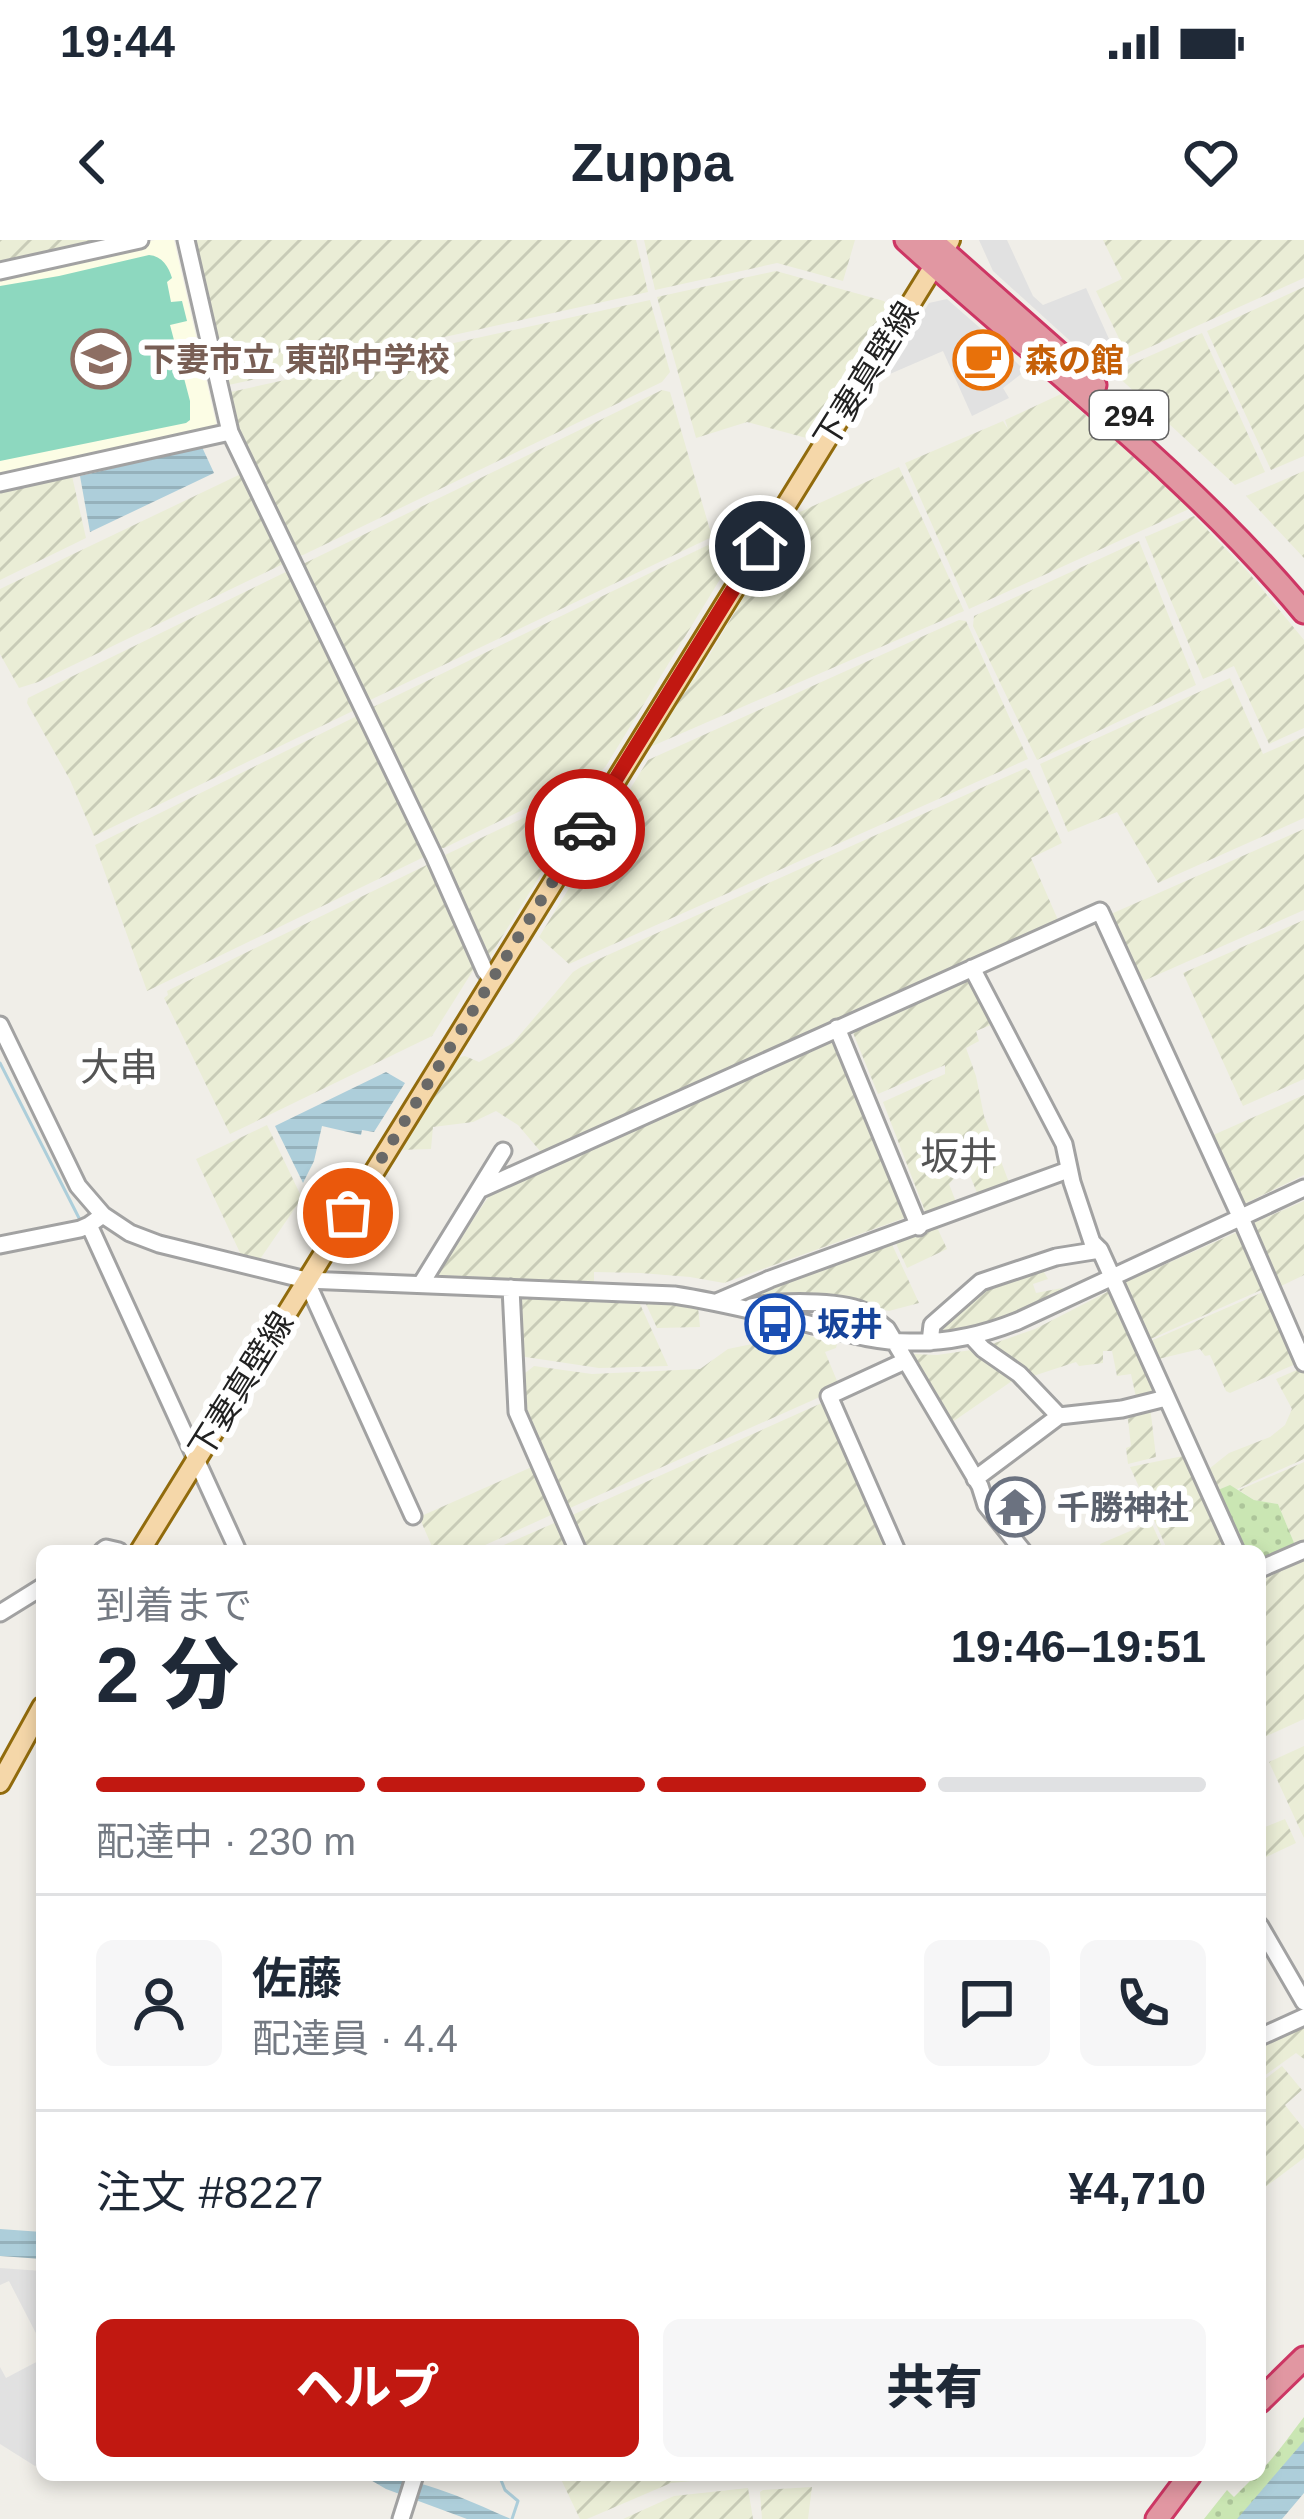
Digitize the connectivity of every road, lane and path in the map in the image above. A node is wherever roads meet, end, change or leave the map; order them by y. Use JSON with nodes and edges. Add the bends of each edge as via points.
{"nodes":[{"id":1,"x":140,"y":240,"type":"edge"},
{"id":2,"x":186,"y":240,"type":"edge"},
{"id":3,"x":906,"y":240,"type":"edge"},
{"id":4,"x":940,"y":249,"type":"edge"},
{"id":5,"x":0,"y":271,"type":"edge"},
{"id":6,"x":230,"y":432,"type":"junction"},
{"id":7,"x":0,"y":483,"type":"edge"},
{"id":8,"x":1304,"y":592,"type":"edge"},
{"id":9,"x":1304,"y":612,"type":"edge"},
{"id":10,"x":972,"y":968,"type":"junction"},
{"id":11,"x":492,"y":980,"type":"junction"},
{"id":12,"x":0,"y":1025,"type":"edge"},
{"id":13,"x":837,"y":1028,"type":"junction"},
{"id":14,"x":503,"y":1150,"type":"dead end"},
{"id":15,"x":1068,"y":1170,"type":"junction"},
{"id":16,"x":1304,"y":1188,"type":"edge"},
{"id":17,"x":479,"y":1190,"type":"junction"},
{"id":18,"x":1241,"y":1217,"type":"junction"},
{"id":19,"x":90,"y":1224,"type":"junction"},
{"id":20,"x":919,"y":1226,"type":"junction"},
{"id":21,"x":0,"y":1245,"type":"edge"},
{"id":22,"x":1100,"y":1250,"type":"junction"},
{"id":23,"x":1114,"y":1276,"type":"junction"},
{"id":24,"x":306,"y":1280,"type":"junction"},
{"id":25,"x":421,"y":1284,"type":"junction"},
{"id":26,"x":511,"y":1288,"type":"junction"},
{"id":27,"x":717,"y":1302,"type":"junction"},
{"id":28,"x":745,"y":1308,"type":"junction"},
{"id":29,"x":971,"y":1336,"type":"junction"},
{"id":30,"x":894,"y":1342,"type":"junction"},
{"id":31,"x":930,"y":1342,"type":"junction"},
{"id":32,"x":905,"y":1361,"type":"junction"},
{"id":33,"x":1304,"y":1363,"type":"edge"},
{"id":34,"x":1166,"y":1398,"type":"junction"},
{"id":35,"x":1059,"y":1416,"type":"junction"},
{"id":36,"x":196,"y":1458,"type":"junction"},
{"id":37,"x":975,"y":1479,"type":"junction"},
{"id":38,"x":413,"y":1516,"type":"dead end"},
{"id":39,"x":144,"y":1545,"type":"edge"},
{"id":40,"x":235,"y":1545,"type":"edge"},
{"id":41,"x":575,"y":1545,"type":"edge"},
{"id":42,"x":894,"y":1545,"type":"edge"},
{"id":43,"x":1018,"y":1545,"type":"edge"},
{"id":44,"x":1233,"y":1545,"type":"edge"},
{"id":45,"x":1304,"y":1550,"type":"edge"},
{"id":46,"x":1266,"y":1566,"type":"edge"},
{"id":47,"x":36,"y":1592,"type":"edge"},
{"id":48,"x":0,"y":1613,"type":"edge"},
{"id":49,"x":36,"y":1718,"type":"edge"},
{"id":50,"x":0,"y":1783,"type":"edge"},
{"id":51,"x":1266,"y":1936,"type":"edge"},
{"id":52,"x":1304,"y":2002,"type":"edge"},
{"id":53,"x":1304,"y":2017,"type":"edge"},
{"id":54,"x":1266,"y":2034,"type":"edge"},
{"id":55,"x":1304,"y":2358,"type":"edge"},
{"id":56,"x":1266,"y":2395,"type":"edge"},
{"id":57,"x":413,"y":2481,"type":"edge"},
{"id":58,"x":1186,"y":2481,"type":"edge"},
{"id":59,"x":402,"y":2515,"type":"edge"},
{"id":60,"x":1157,"y":2519,"type":"edge"}],
"edges":[{"from":1,"to":5,"type":"street"},
{"from":2,"to":6,"type":"street"},
{"from":3,"to":4,"type":"highway","number":"294"},
{"from":4,"to":8,"type":"highway","number":"294","via":[[1135,420]]},
{"from":4,"to":9,"type":"highway","number":"294"},
{"from":4,"to":11,"type":"main road","name":"下妻真壁線"},
{"from":6,"to":7,"type":"street"},
{"from":6,"to":11,"type":"street"},
{"from":10,"to":13,"type":"street"},
{"from":10,"to":15,"type":"street","via":[[1064,1144]]},
{"from":10,"to":18,"type":"street","via":[[1100,911]]},
{"from":11,"to":24,"type":"main road","name":"下妻真壁線"},
{"from":12,"to":19,"type":"street","via":[[84,1195]]},
{"from":13,"to":17,"type":"street"},
{"from":13,"to":20,"type":"street"},
{"from":14,"to":17,"type":"street"},
{"from":15,"to":20,"type":"street"},
{"from":15,"to":22,"type":"street"},
{"from":16,"to":18,"type":"street"},
{"from":17,"to":25,"type":"street"},
{"from":18,"to":23,"type":"street"},
{"from":18,"to":33,"type":"street"},
{"from":19,"to":21,"type":"street"},
{"from":19,"to":24,"type":"street"},
{"from":19,"to":36,"type":"street"},
{"from":20,"to":27,"type":"street"},
{"from":22,"to":23,"type":"street"},
{"from":22,"to":31,"type":"street","via":[[981,1282],[934,1324]]},
{"from":23,"to":29,"type":"street"},
{"from":23,"to":34,"type":"street"},
{"from":24,"to":25,"type":"street"},
{"from":24,"to":36,"type":"main road","name":"下妻真壁線"},
{"from":24,"to":38,"type":"street"},
{"from":25,"to":26,"type":"street"},
{"from":26,"to":27,"type":"street"},
{"from":26,"to":41,"type":"street","via":[[514,1404]]},
{"from":27,"to":28,"type":"street"},
{"from":28,"to":30,"type":"street"},
{"from":28,"to":30,"type":"street","via":[[862,1310]]},
{"from":29,"to":31,"type":"street"},
{"from":29,"to":35,"type":"street"},
{"from":30,"to":31,"type":"street"},
{"from":30,"to":32,"type":"street"},
{"from":32,"to":37,"type":"street"},
{"from":32,"to":42,"type":"street","via":[[829,1396]]},
{"from":34,"to":35,"type":"street"},
{"from":34,"to":44,"type":"street"},
{"from":35,"to":37,"type":"street"},
{"from":36,"to":39,"type":"main road","name":"下妻真壁線"},
{"from":36,"to":40,"type":"street"},
{"from":37,"to":43,"type":"street"},
{"from":45,"to":46,"type":"street"},
{"from":47,"to":48,"type":"street"},
{"from":49,"to":50,"type":"main road"},
{"from":51,"to":52,"type":"street"},
{"from":53,"to":54,"type":"street"},
{"from":55,"to":56,"type":"highway"},
{"from":57,"to":59,"type":"street"},
{"from":58,"to":60,"type":"highway"}]}
